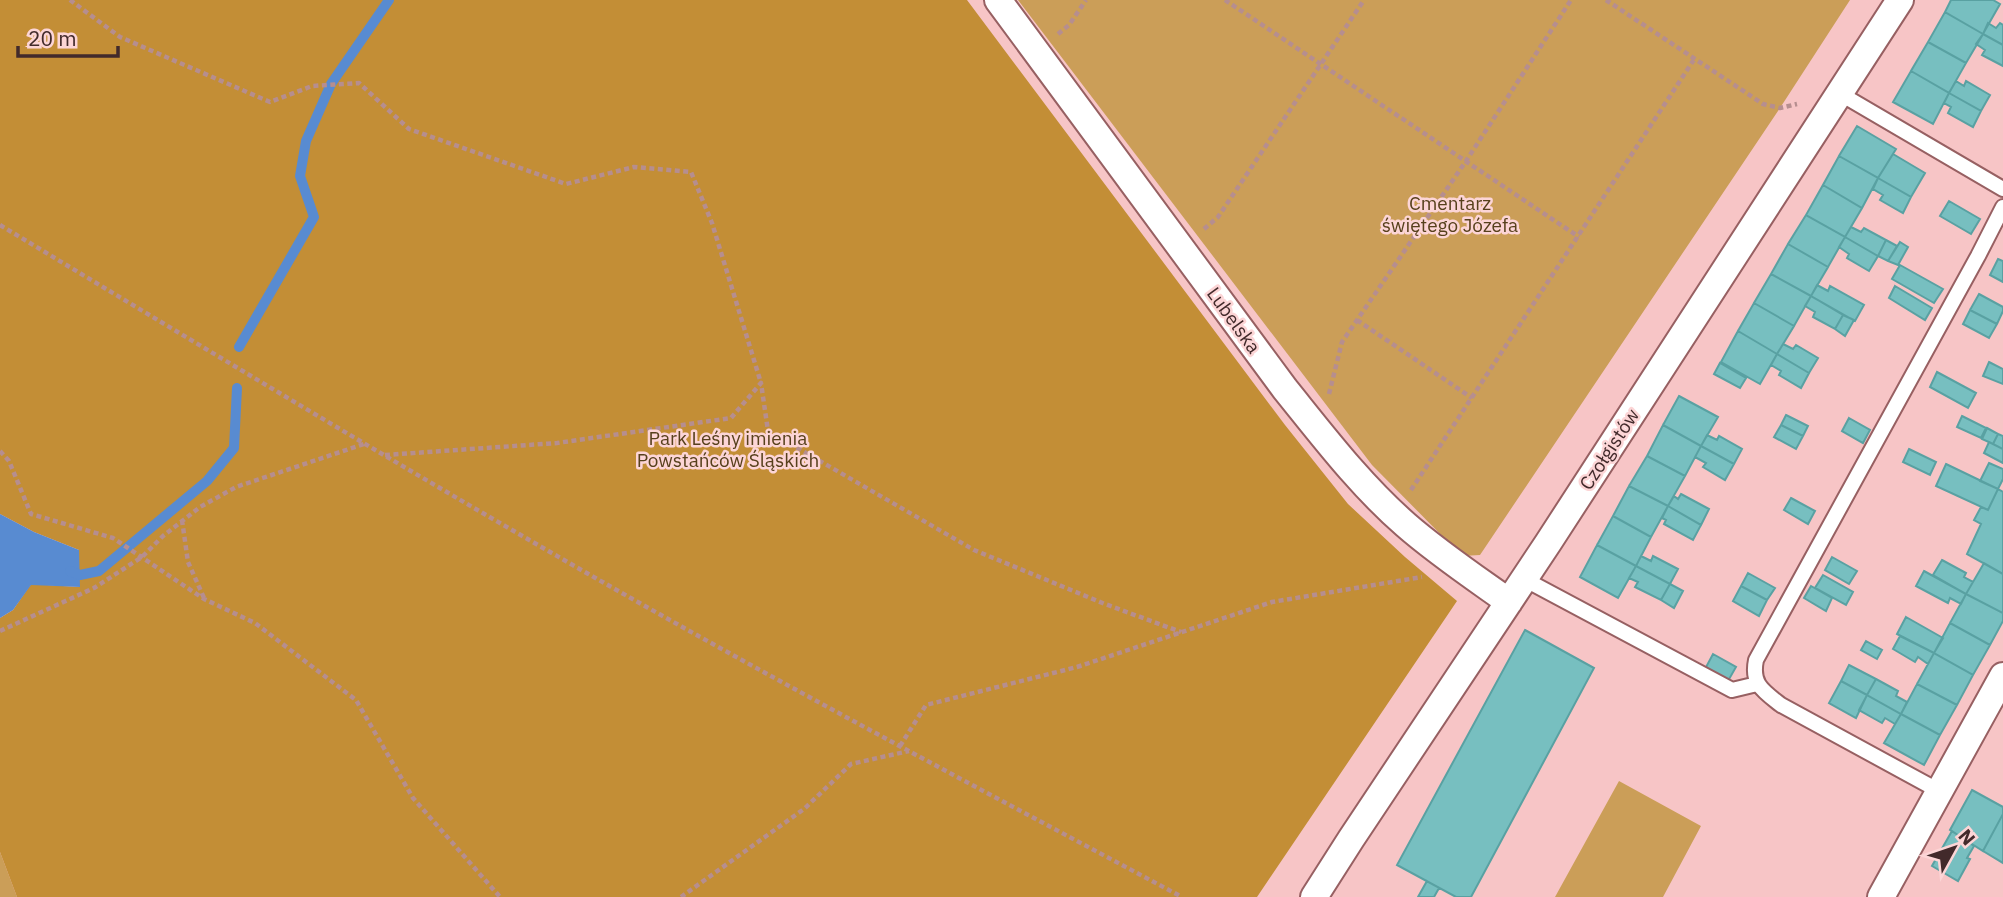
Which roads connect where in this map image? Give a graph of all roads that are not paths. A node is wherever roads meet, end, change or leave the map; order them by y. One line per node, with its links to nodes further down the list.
1 (999, 0): 7 (street, Lubelska)
2 (1900, 0): 3 (street, Czołgistów)
3 (1839, 93): 4 (lane); 6 (street, Czołgistów)
4 (2003, 189)
5 (2003, 207): 9 (lane)
6 (1524, 579): 7 (street, Czołgistów); 9 (lane)
7 (1509, 602): 11 (street, Czołgistów)
8 (2003, 676): 10 (street)
9 (1758, 684): 10 (lane)
10 (1941, 792): 12 (street)
11 (1314, 897)
12 (1881, 897)

